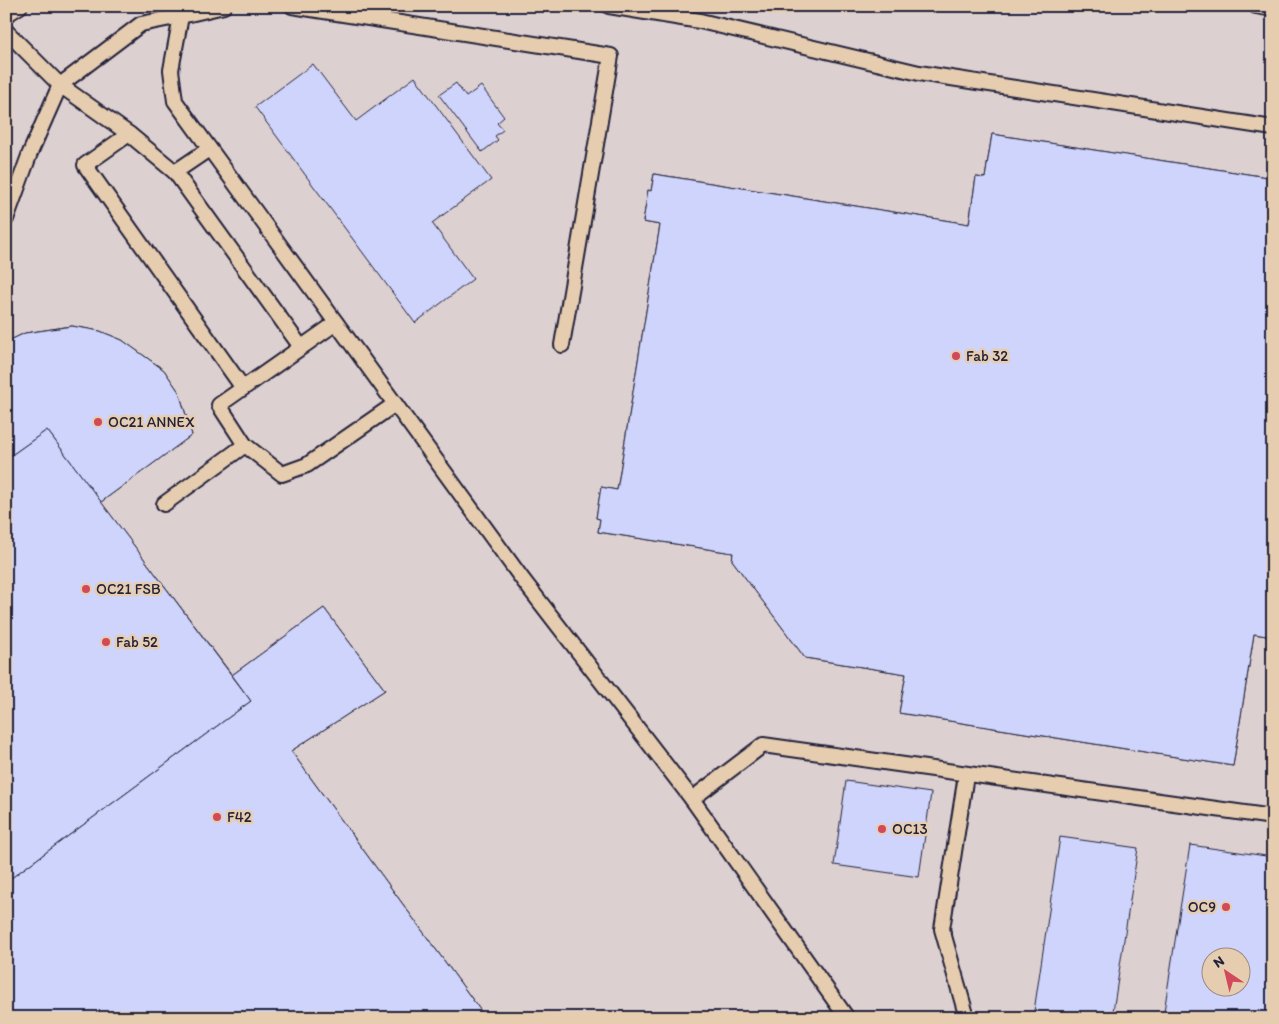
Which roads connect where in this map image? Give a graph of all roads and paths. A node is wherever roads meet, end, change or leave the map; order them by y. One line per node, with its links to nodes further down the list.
1 (20, 6): 8 (lane)
2 (224, 6): 7 (lane)
3 (292, 6): 17 (lane)
4 (609, 6): 11 (lane)
5 (1256, 6): 6 (lane)
6 (1273, 9)
7 (184, 11): 10 (lane); 13 (lane)
8 (6, 15)
9 (6, 32): 10 (lane)
10 (60, 85): 12 (lane); 15 (lane)
11 (1273, 128)
12 (129, 134): 14 (lane); 19 (lane)
13 (209, 149): 14 (lane); 16 (lane)
14 (175, 172): 18 (lane)
15 (6, 219)
16 (336, 323): 18 (lane); 20 (lane)
17 (562, 345)
18 (301, 347): 19 (lane)
19 (243, 388): 21 (lane)
20 (395, 404): 21 (lane); 24 (lane)
21 (244, 446): 22 (lane)
22 (164, 504)
23 (966, 775): 24 (lane); 25 (lane); 27 (lane)
24 (692, 798): 26 (lane)
25 (1273, 817)
26 (847, 1018)
27 (967, 1018)

